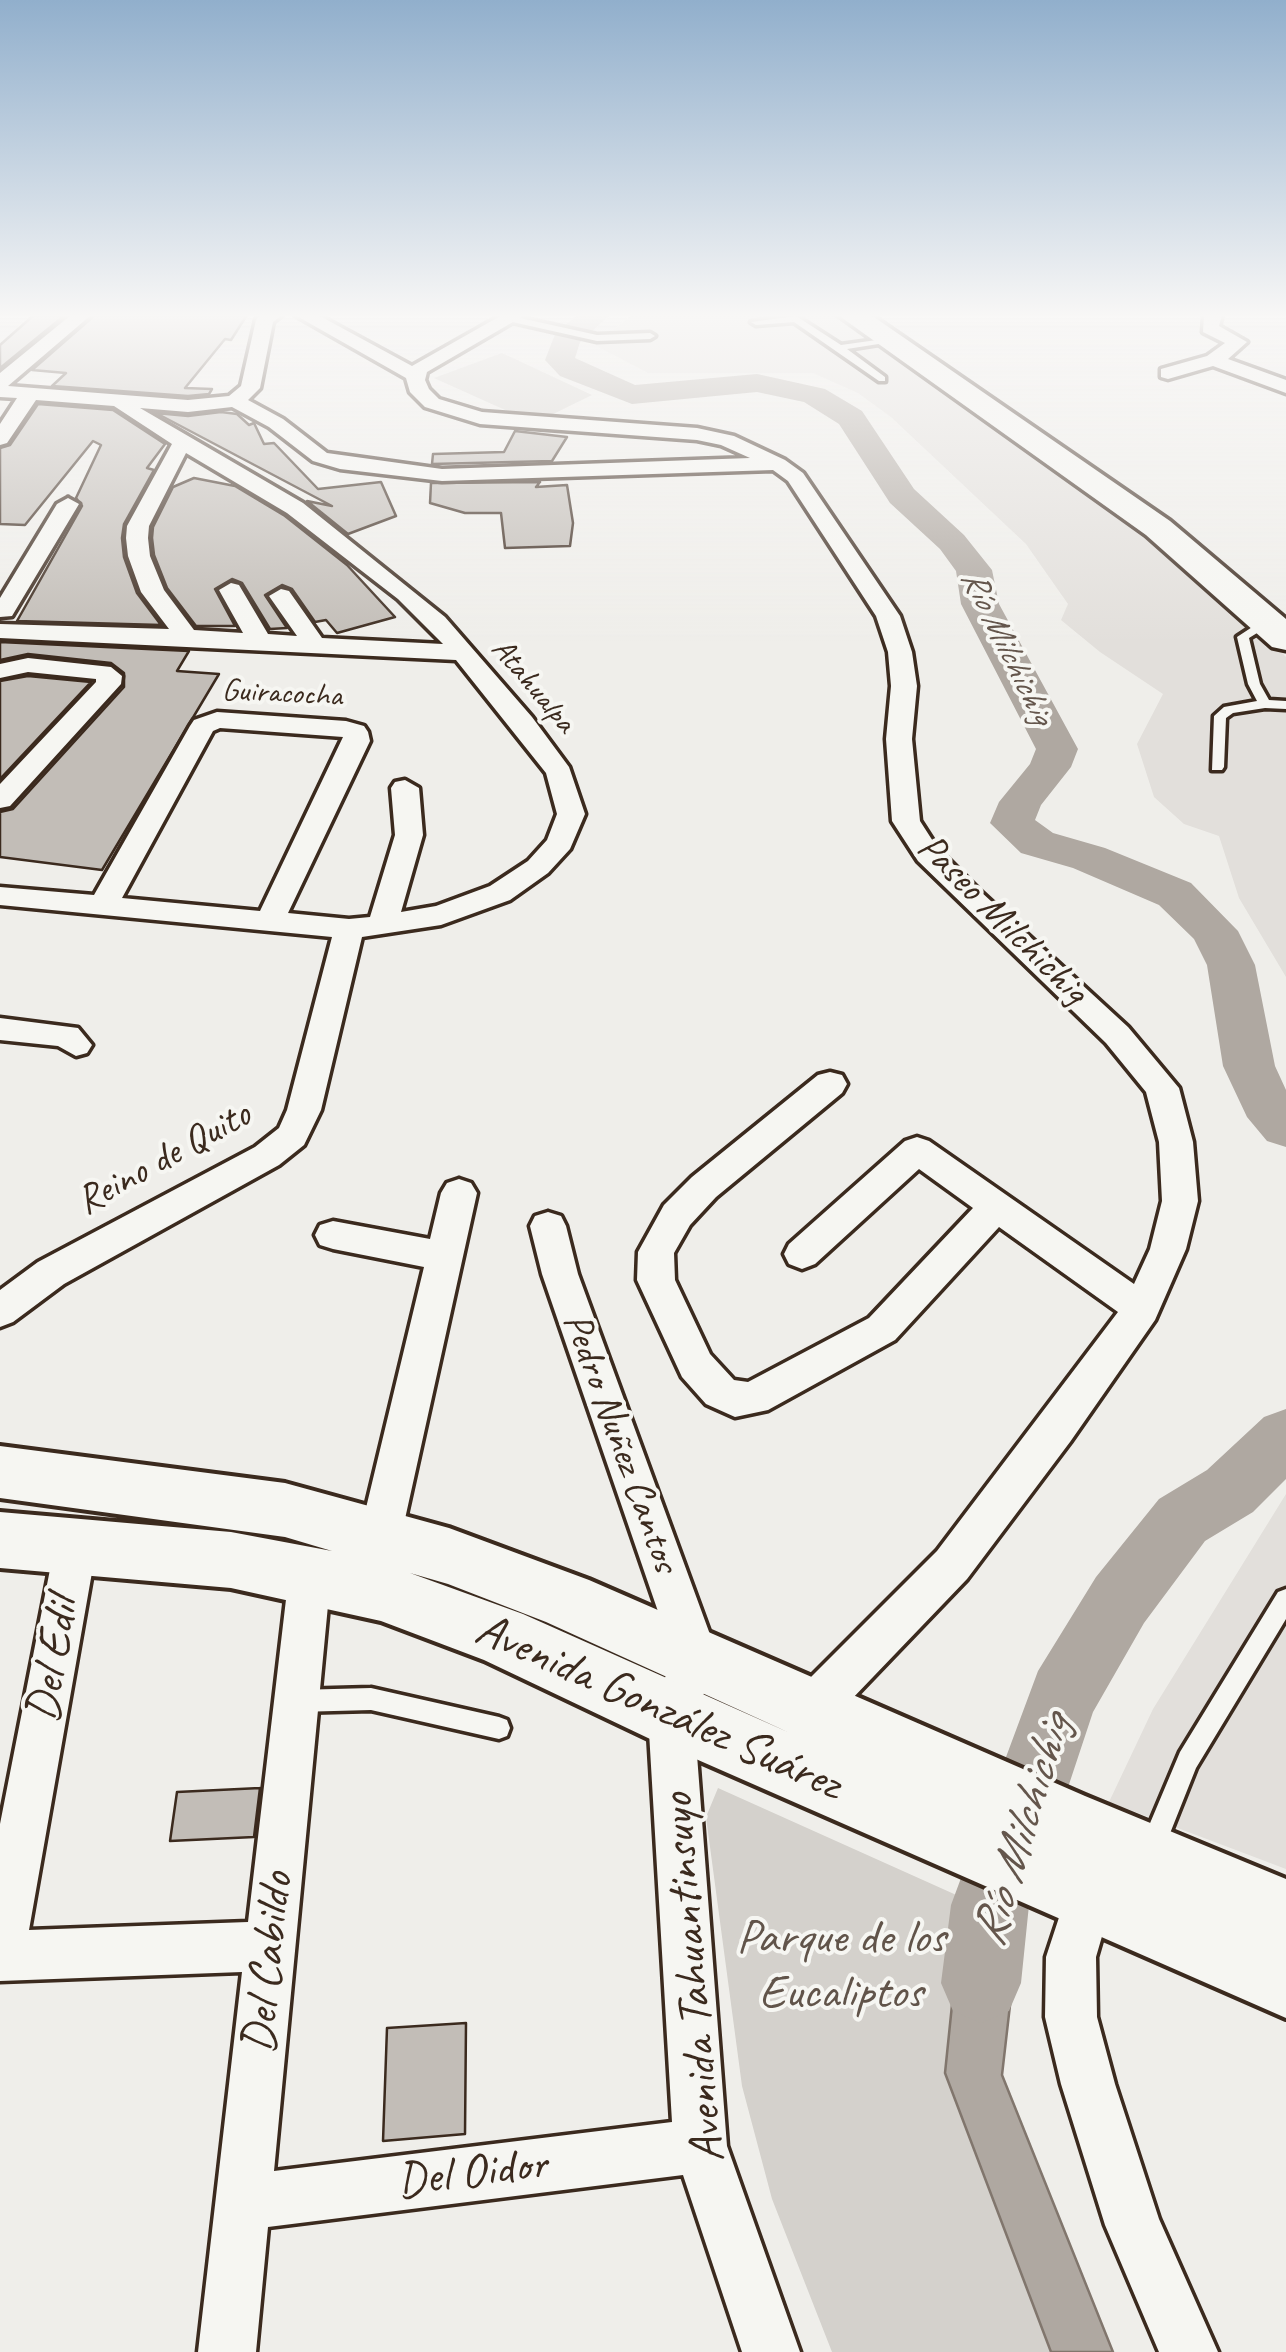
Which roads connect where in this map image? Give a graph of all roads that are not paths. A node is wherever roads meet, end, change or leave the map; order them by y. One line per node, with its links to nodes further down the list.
1 (157, 425): 6 (street)
2 (173, 425): 6 (street)
3 (278, 425): 7 (street)
4 (572, 425): 7 (street, Paseo Milchichig)
5 (1018, 425): 12 (main road)
6 (180, 440): 13 (street); 16 (street)
7 (778, 464): 37 (street, Paseo Milchichig)
8 (68, 504): 11 (street)
9 (231, 590): 14 (street)
10 (281, 596): 15 (street)
11 (1, 617): 13 (street, Atahualpa)
12 (1279, 620): 18 (lane)
13 (184, 636): 14 (street, Atahualpa)
14 (260, 642): 15 (street, Atahualpa)
15 (316, 646): 16 (street, Atahualpa)
16 (463, 653): 26 (street, Atahualpa)
17 (0, 671): 22 (street)
18 (1266, 704): 19 (lane); 20 (lane)
19 (1286, 705)
20 (1217, 768)
21 (406, 788): 26 (street, Reino de Quito)
22 (0, 800)
23 (0, 896): 24 (street, Atahualpa)
24 (103, 906): 25 (street, Atahualpa); 25 (street, Guiracocha)
25 (270, 920): 26 (street, Atahualpa)
26 (365, 927): 36 (street, Reino de Quito)
27 (0, 1029): 28 (street)
28 (76, 1045)
29 (830, 1084): 31 (street)
30 (460, 1193): 35 (street)
31 (997, 1206): 34 (street); 37 (street)
32 (548, 1226): 44 (street, Pedro Nuñez Cantos)
33 (333, 1235): 35 (street)
34 (802, 1254)
35 (443, 1256): 39 (street)
36 (0, 1309)
37 (1142, 1309): 47 (street, Paseo Milchichig)
38 (0, 1472): 39 (main road, Avenida González Suárez)
39 (380, 1537): 44 (main road, Avenida González Suárez)
40 (0, 1540): 41 (main road, Avenida González Suárez)
41 (76, 1544): 42 (main road, Avenida González Suárez); 52 (street, Del Edil)
42 (310, 1574): 44 (main road, Avenida González Suárez); 45 (street, Del Cabildo)
43 (1286, 1599): 48 (lane)
44 (684, 1687): 47 (main road, Avenida González Suárez); 54 (street, Avenida Tahuantinsuyo)
45 (297, 1700): 46 (lane); 51 (street, Del Cabildo)
46 (499, 1728)
47 (796, 1736): 49 (main road, Avenida González Suárez)
48 (1148, 1857): 49 (main road, Avenida González Suárez); 50 (main road, Avenida González Suárez)
49 (1072, 1867): 53 (main road, Avenida González Suárez); 58 (street)
50 (1286, 1914)
51 (271, 1946): 52 (street); 55 (street, Del Cabildo)
52 (0, 1955)
53 (1286, 1982)
54 (700, 2146): 55 (street, Del Oidor); 57 (street, Avenida Tahuantinsuyo)
55 (245, 2202): 56 (street, Del Cabildo)
56 (227, 2352)
57 (771, 2352)
58 (1189, 2352)

